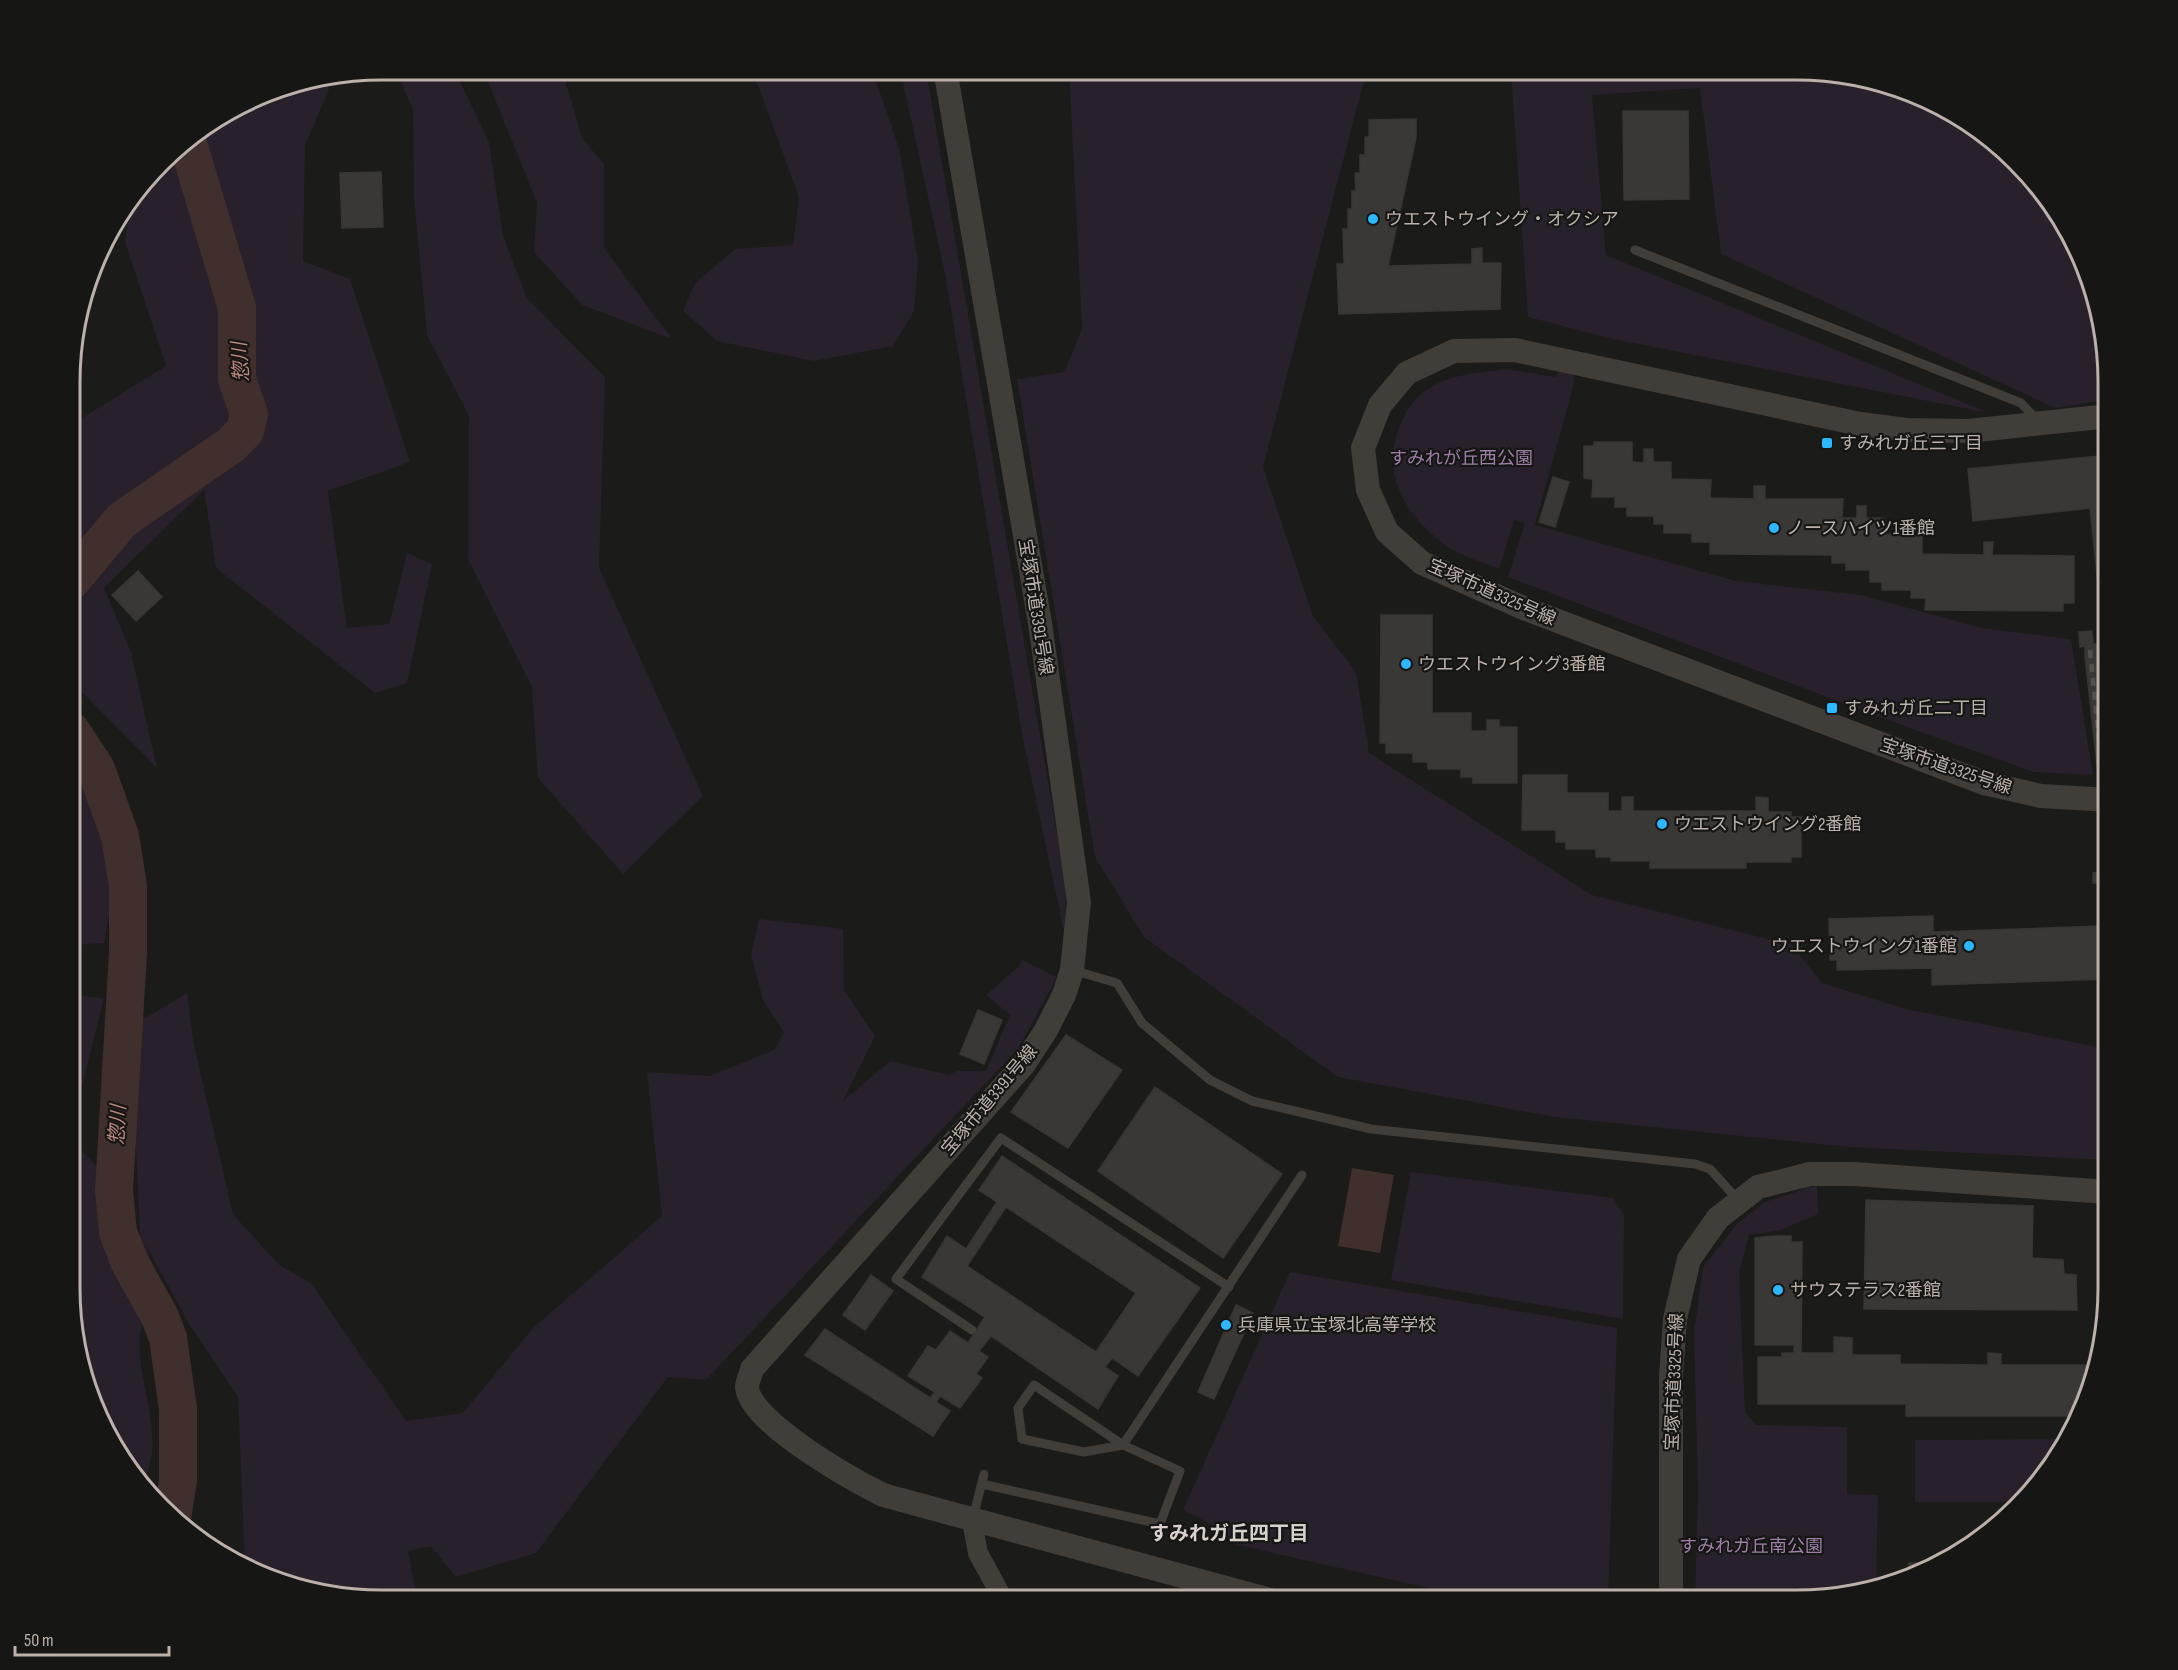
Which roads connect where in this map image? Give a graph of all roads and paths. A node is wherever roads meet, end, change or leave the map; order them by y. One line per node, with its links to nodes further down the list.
1 (947, 80): 6 (street, 宝塚市道3391号線)
2 (1635, 250): 4 (lane)
3 (2098, 417): 4 (street, 宝塚市道3325号線)
4 (2041, 424): 5 (street, 宝塚市道3325号線)
5 (2098, 799)
6 (1072, 970): 9 (lane); 15 (street, 宝塚市道3391号線)
7 (1302, 1175): 10 (lane)
8 (2098, 1191): 9 (street, 宝塚市道3325号線)
9 (1738, 1200): 18 (street, 宝塚市道3325号線)
10 (1229, 1287): 11 (lane); 12 (lane)
11 (972, 1330)
12 (1123, 1445): 12 (lane); 14 (lane)
13 (984, 1473): 14 (lane)
14 (982, 1484): 15 (lane)
15 (972, 1521): 16 (street); 17 (street, 宝塚市道3391号線)
16 (998, 1590)
17 (1232, 1590)
18 (1671, 1590)

